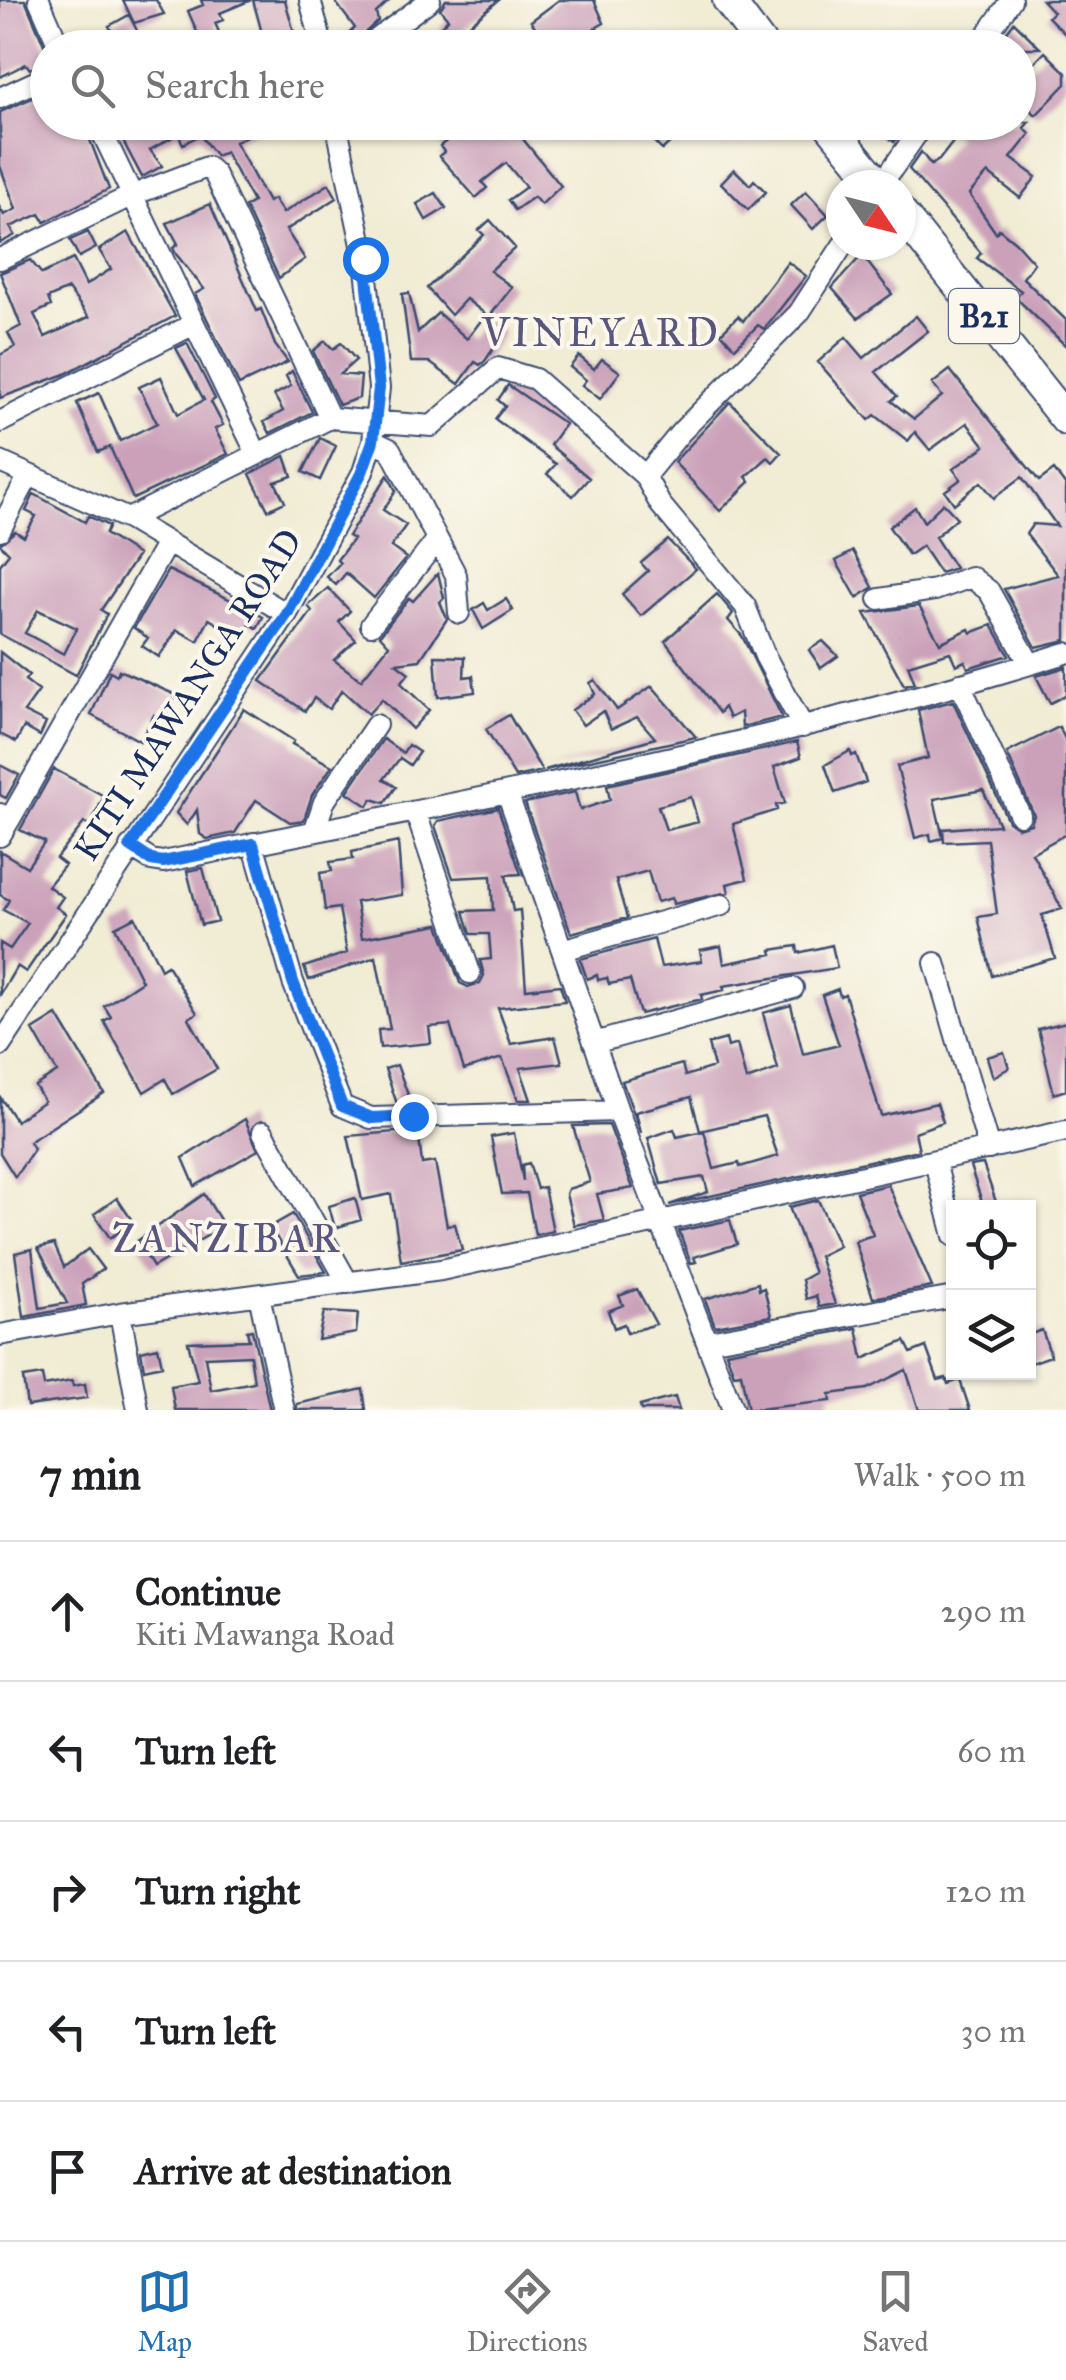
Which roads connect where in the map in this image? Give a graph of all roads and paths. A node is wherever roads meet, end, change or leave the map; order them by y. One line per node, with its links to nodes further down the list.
1 (39, 0): 6 (street)
2 (310, 0): 7 (street)
3 (430, 0): 8 (street)
4 (728, 0): 9 (highway)
5 (1012, 0): 10 (street)
6 (52, 30)
7 (318, 30)
8 (389, 30)
9 (750, 30)
10 (991, 30)
11 (30, 84): 12 (street)
12 (0, 98)
13 (105, 140): 19 (street)
14 (340, 140): 27 (street, KITI MAWANGA ROAD)
15 (842, 140): 17 (highway)
16 (912, 140): 18 (street)
17 (867, 170)
18 (891, 170)
19 (133, 195): 21 (street); 23 (street); 24 (street)
20 (916, 231): 25 (highway, B21)
21 (0, 259)
22 (833, 260): 30 (street)
23 (192, 326): 26 (street); 28 (street)
24 (330, 418): 27 (street); 28 (street)
25 (1066, 420)
26 (0, 422)
27 (375, 433): 30 (street); 34 (street); 38 (street, KITI MAWANGA ROAD)
28 (256, 452): 32 (street)
29 (0, 462): 31 (street)
30 (645, 476): 44 (street)
31 (28, 477): 32 (street); 33 (street)
32 (128, 520): 35 (street)
33 (0, 530)
34 (436, 540): 37 (street); 39 (street)
35 (167, 543): 38 (street); 48 (street)
36 (879, 599): 41 (street)
37 (459, 613)
38 (287, 614): 51 (street, KITI MAWANGA ROAD)
39 (371, 625)
40 (1066, 652): 41 (street)
41 (1030, 664): 42 (street)
42 (960, 684): 44 (street); 47 (street)
43 (376, 725): 49 (street)
44 (803, 727): 45 (street)
45 (508, 796): 46 (street); 53 (street)
46 (416, 813): 49 (street); 55 (street)
47 (1020, 815)
48 (3, 823)
49 (315, 829): 50 (street)
50 (253, 844): 51 (street); 59 (street)
51 (130, 846): 57 (street, KITI MAWANGA ROAD)
52 (722, 905): 53 (street)
53 (562, 950): 58 (street)
54 (935, 963): 62 (street)
55 (470, 973)
56 (793, 988): 58 (street)
57 (2, 1039)
58 (594, 1043): 59 (street)
59 (618, 1110): 65 (street)
60 (1066, 1131): 62 (street)
61 (263, 1132): 66 (street)
62 (989, 1149): 63 (street)
63 (935, 1162): 64 (street); 65 (street)
64 (946, 1205)
65 (664, 1224): 66 (street); 71 (street)
66 (348, 1283): 67 (street)
67 (258, 1295): 69 (street); 73 (street)
68 (946, 1298): 71 (street)
69 (120, 1313): 70 (street); 72 (street)
70 (0, 1335)
71 (708, 1341): 74 (street)
72 (138, 1410)
73 (284, 1410)
74 (733, 1410)

